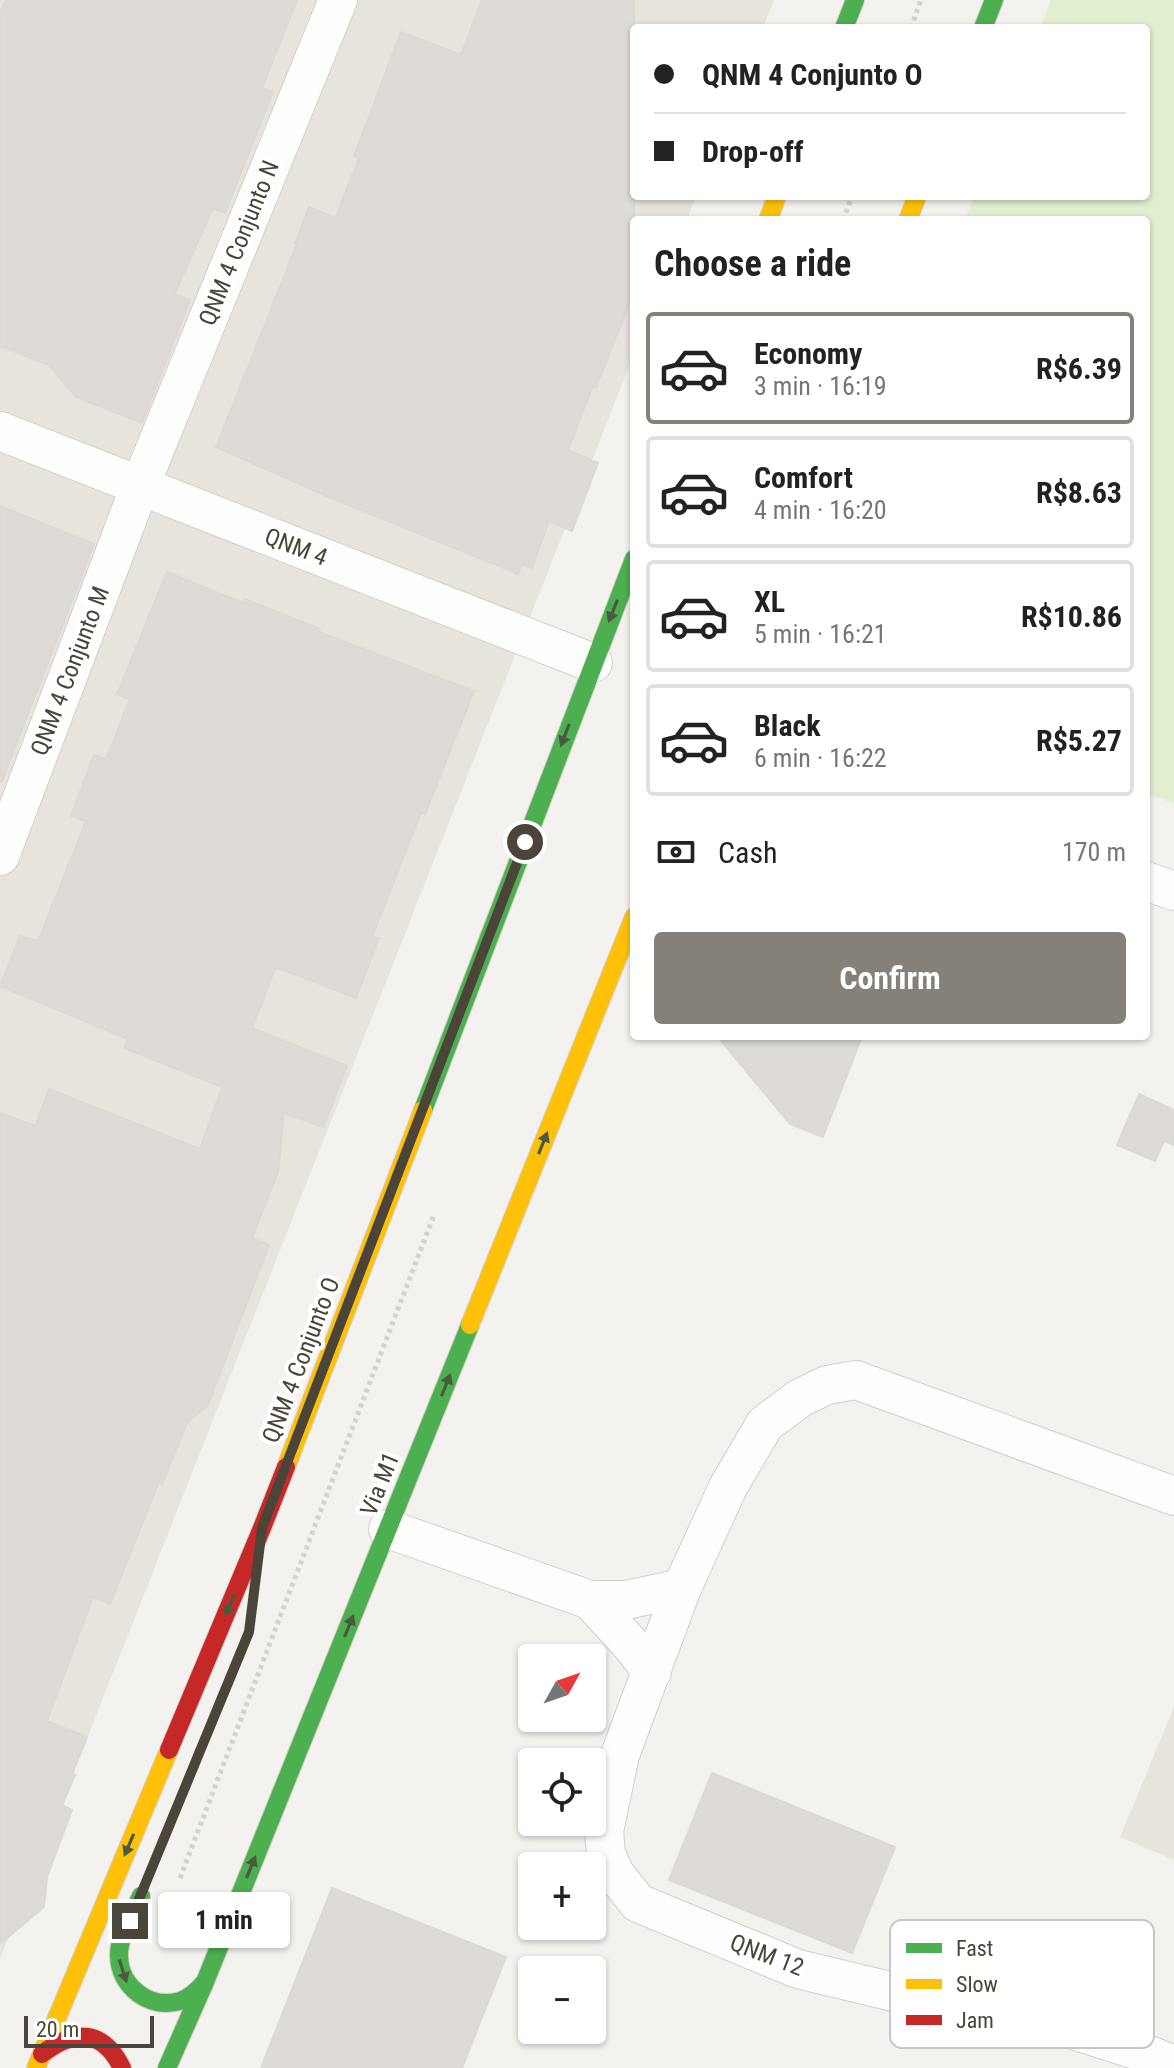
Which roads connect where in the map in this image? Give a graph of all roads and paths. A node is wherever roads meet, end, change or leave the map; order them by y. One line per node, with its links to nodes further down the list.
1 (338, 0): 9 (street, QNM 4 Conjunto N)
2 (855, 0): 5 (main road)
3 (921, 0): 6 (path)
4 (992, 0): 7 (main road)
5 (846, 24)
6 (912, 24)
7 (985, 24)
8 (0, 431): 9 (street, QNM 4)
9 (140, 486): 11 (street, QNM 4); 12 (street, QNM 4 Conjunto M)
10 (630, 569): 11 (main road, QNM 4 Conjunto O, one-way to 11)
11 (593, 663): 17 (main road, QNM 4 Conjunto O, one-way to 17)
12 (0, 856)
13 (1150, 882): 14 (street)
14 (1174, 891)
15 (630, 927): 18 (main road, Via M1, one-way to 15)
16 (1174, 1496): 20 (street, QNM 12)
17 (262, 1528): 19 (main road); 27 (main road, QNM 4 Conjunto O, one-way to 27)
18 (388, 1529): 21 (street); 24 (main road, Via M1, one-way to 18)
19 (255, 1588)
20 (682, 1588): 21 (street); 22 (street, QNM 12)
21 (590, 1600): 22 (street)
22 (652, 1672): 25 (street, QNM 12)
23 (148, 1878): 24 (main road, one-way to 24)
24 (205, 1982): 30 (main road, Via M1)
25 (890, 1991)
26 (1115, 2048): 28 (street, QNM 12)
27 (39, 2061): 29 (main road)
28 (1151, 2062)
29 (122, 2068)
30 (167, 2068)

